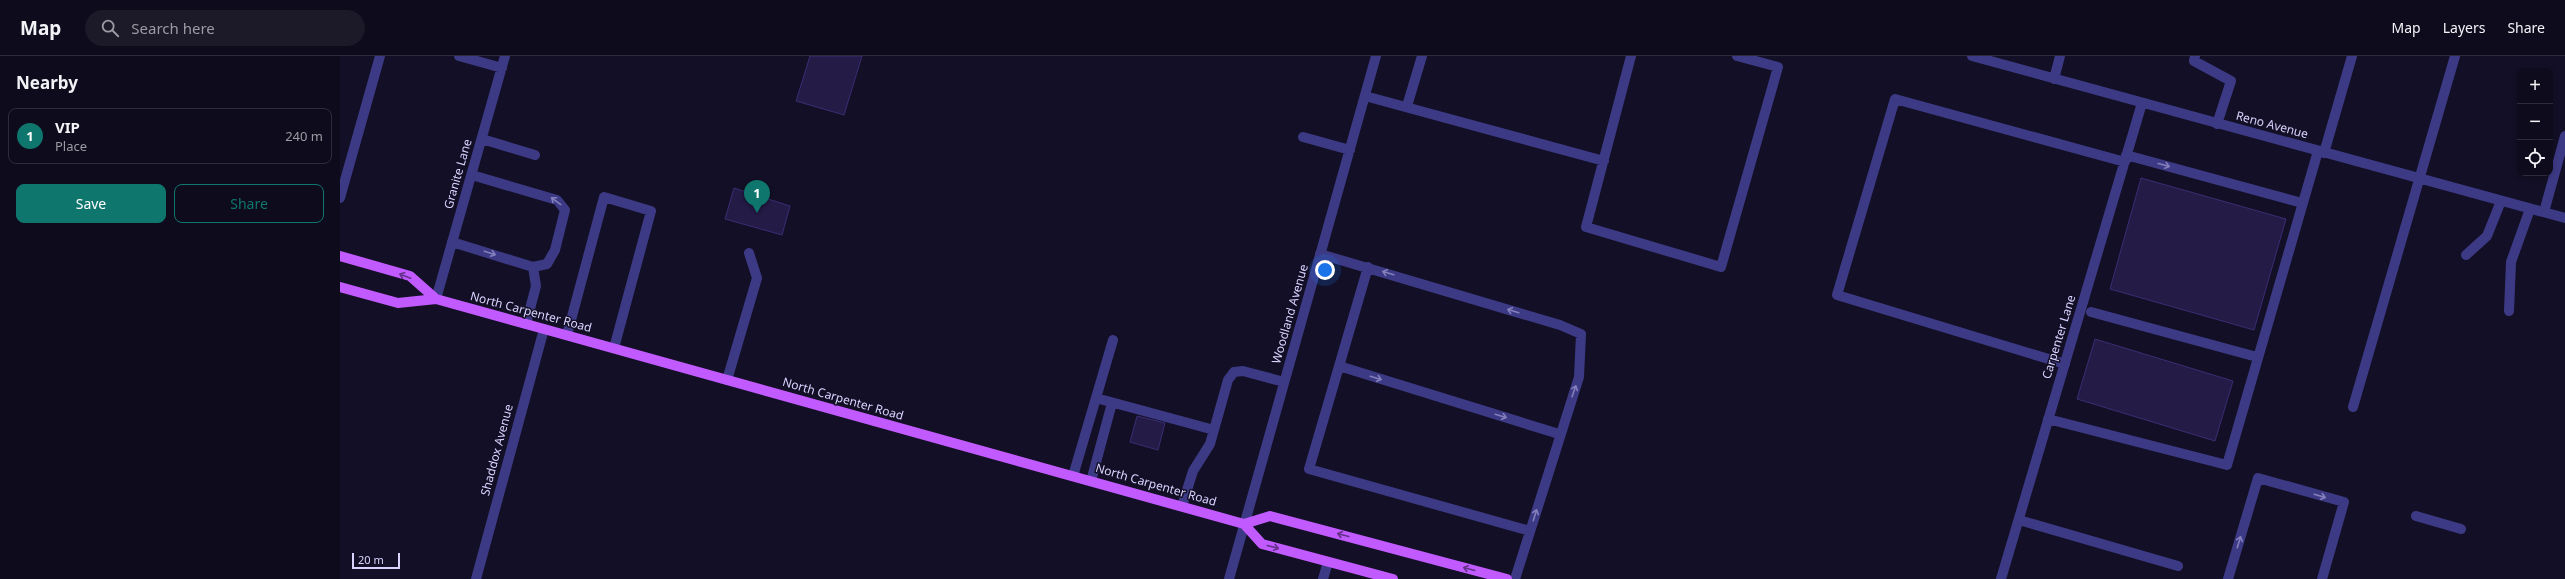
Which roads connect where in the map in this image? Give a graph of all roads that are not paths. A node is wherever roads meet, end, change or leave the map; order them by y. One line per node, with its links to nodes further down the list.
1 (380, 56): 29 (street)
2 (459, 56): 13 (street)
3 (505, 56): 13 (street, Granite Lane)
4 (1376, 56): 15 (street, Woodland Avenue)
5 (1422, 56): 17 (street)
6 (1631, 56): 26 (street)
7 (1737, 56): 26 (street)
8 (1972, 56): 14 (street, Reno Avenue)
9 (2060, 56): 14 (street)
10 (2195, 56): 18 (street)
11 (2352, 56): 23 (street)
12 (2455, 56): 28 (street)
13 (502, 68): 21 (street, Granite Lane)
14 (2054, 79): 16 (street, Reno Avenue)
15 (1365, 96): 17 (street); 22 (street, Woodland Avenue)
16 (2142, 103): 18 (street, Reno Avenue); 25 (street, Carpenter Lane)
17 (1407, 106): 26 (street)
18 (2217, 124): 23 (street, Reno Avenue)
19 (2565, 136): 33 (street)
20 (1303, 137): 22 (street)
21 (482, 139): 24 (street); 27 (street, Granite Lane)
22 (1350, 150): 37 (street, Woodland Avenue)
23 (2321, 152): 28 (street, Reno Avenue); 31 (street)
24 (535, 155)
25 (2126, 158): 31 (street, one-way to 31); 52 (street, Carpenter Lane); 52 (street)
26 (1604, 161)
27 (472, 175): 35 (street, Granite Lane); 40 (street, one-way to 27)
28 (2418, 179): 30 (street, Reno Avenue); 58 (street)
29 (340, 198)
30 (2501, 201): 32 (street, Reno Avenue); 38 (street)
31 (2302, 203): 51 (street)
32 (2530, 209): 33 (street, Reno Avenue); 44 (street)
33 (2544, 212): 34 (street, Reno Avenue)
34 (2565, 218)
35 (452, 242): 40 (street, one-way to 40); 43 (street, Granite Lane)
36 (749, 253): 54 (street)
37 (1320, 254): 41 (street); 55 (street, Woodland Avenue)
38 (2466, 255)
39 (340, 256): 43 (main road, North Carpenter Road, one-way to 39)
40 (533, 267): 46 (street)
41 (1368, 267): 53 (street); 61 (street, one-way to 41)
42 (340, 287): 43 (main road, North Carpenter Road)
43 (436, 299): 46 (main road, North Carpenter Road)
44 (2509, 311)
45 (2091, 312): 51 (street)
46 (526, 324): 47 (main road, North Carpenter Road)
47 (544, 329): 48 (main road, North Carpenter Road); 72 (street, Shaddox Avenue)
48 (567, 335): 50 (main road, North Carpenter Road); 50 (street)
49 (1113, 340): 56 (street)
50 (614, 348): 54 (main road, North Carpenter Road)
51 (2257, 357): 59 (street)
52 (2065, 364): 59 (street, Carpenter Lane)
53 (1339, 366): 61 (street, one-way to 61); 69 (street)
54 (727, 380): 62 (main road, North Carpenter Road)
55 (1284, 382): 60 (street); 67 (street, Woodland Avenue)
56 (1096, 398): 57 (street); 62 (street)
57 (1112, 403): 60 (street); 63 (street)
58 (2353, 407)
59 (2048, 419): 66 (street, Carpenter Lane)
60 (1214, 430): 64 (street)
61 (1559, 434): 69 (street, one-way to 61)
62 (1073, 476): 63 (main road, North Carpenter Road)
63 (1090, 481): 64 (main road, North Carpenter Road)
64 (1182, 506): 67 (main road, North Carpenter Road)
65 (2416, 516): 68 (street)
66 (2018, 520): 71 (street); 78 (street, Carpenter Lane)
67 (1244, 524): 70 (main road, one-way to 70); 73 (street, Woodland Avenue); 76 (main road, one-way to 67)
68 (2461, 529)
69 (1530, 531): 77 (street)
70 (1328, 562): 74 (street); 75 (main road)
71 (2178, 566)
72 (476, 579)
73 (1228, 579)
74 (1323, 579)
75 (1393, 579)
76 (1507, 579)
77 (1515, 579)
78 (2001, 579)
79 (2228, 579): 80 (street, one-way to 80)
80 (2322, 579)

